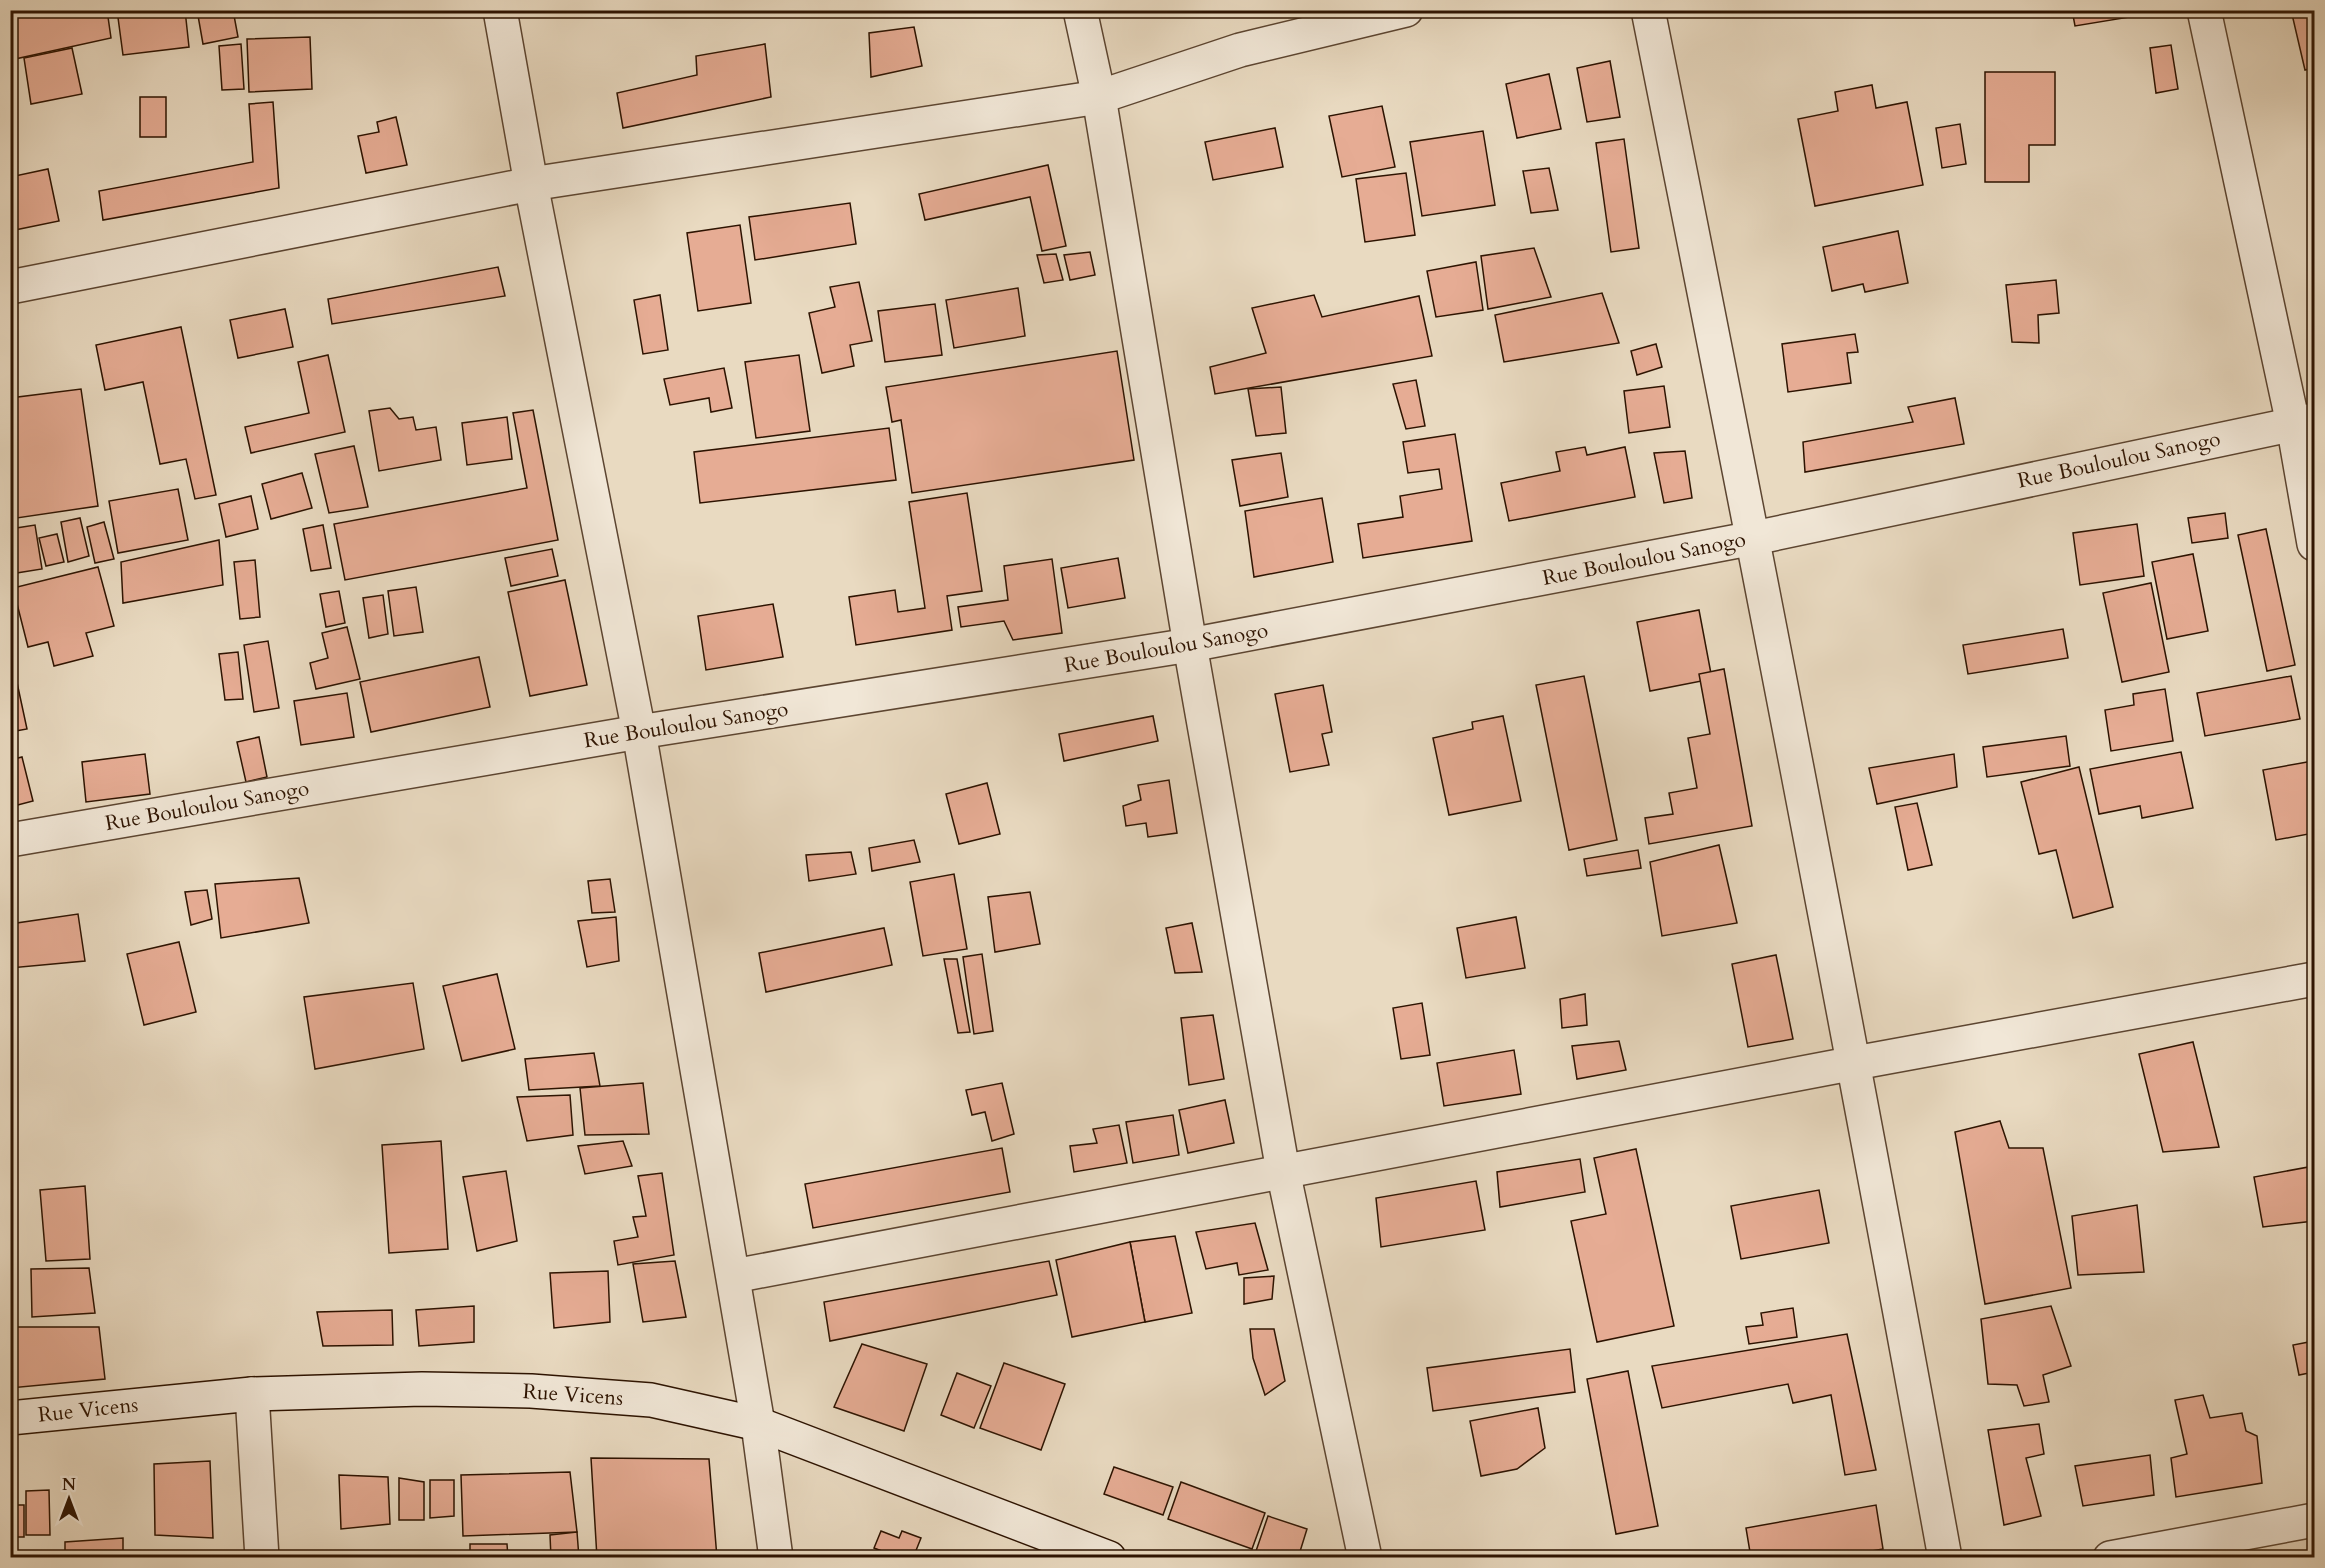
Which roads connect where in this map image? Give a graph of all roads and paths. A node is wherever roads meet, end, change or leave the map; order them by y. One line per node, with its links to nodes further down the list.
1 (500, 10): 7 (street)
2 (1080, 10): 6 (street)
3 (1406, 10): 6 (street)
4 (1648, 10): 10 (street)
5 (2204, 10): 9 (street)
6 (1099, 97): 7 (street); 12 (street)
7 (531, 184): 8 (street); 13 (street)
8 (10, 287)
9 (2304, 422): 10 (street, Rue Bouloulou Sanogo); 11 (street)
10 (1754, 538): 12 (street, Rue Bouloulou Sanogo); 16 (street)
11 (2314, 544)
12 (1190, 645): 13 (street, Rue Bouloulou Sanogo); 17 (street)
13 (639, 732): 14 (street, Rue Bouloulou Sanogo); 18 (street)
14 (10, 840)
15 (2314, 979): 16 (street)
16 (1855, 1063): 17 (street); 27 (street)
17 (1283, 1171): 18 (street); 26 (street)
18 (734, 1276): 21 (street)
19 (252, 1394): 20 (street, Rue Vicens); 21 (street, Rue Vicens); 23 (street)
20 (10, 1418)
21 (758, 1424): 24 (street); 25 (street, Rue Vicens)
22 (2314, 1520): 28 (street)
23 (262, 1557)
24 (776, 1557)
25 (1109, 1557)
26 (1365, 1557)
27 (1945, 1557)
28 (2109, 1557)

